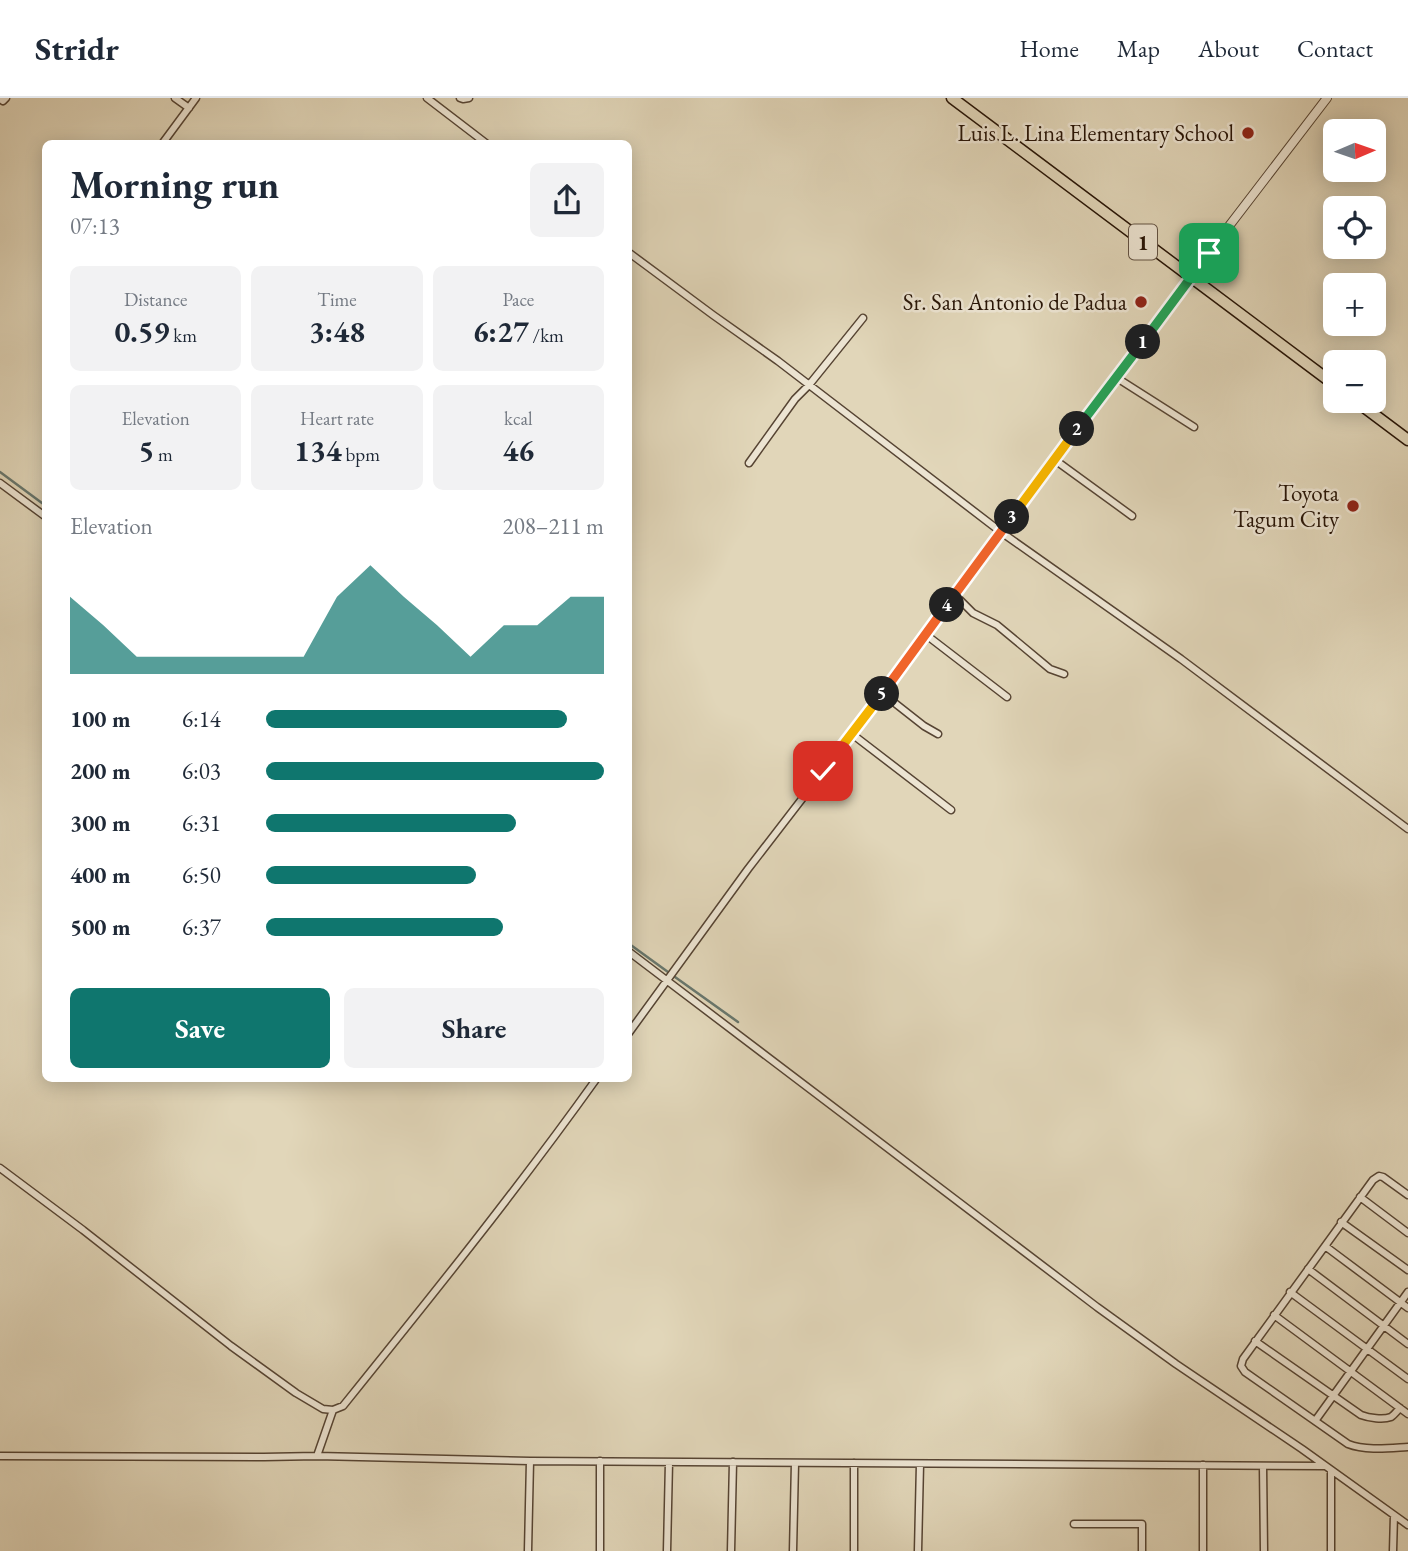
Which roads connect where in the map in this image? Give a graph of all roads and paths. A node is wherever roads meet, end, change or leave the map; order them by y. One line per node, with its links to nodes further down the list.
1 (6, 98): 9 (street)
2 (175, 98): 10 (street)
3 (196, 98): 10 (street)
4 (428, 98): 12 (street)
5 (460, 98): 6 (street)
6 (469, 98)
7 (952, 98): 14 (highway, 1)
8 (1327, 98): 14 (street)
9 (0, 99)
10 (189, 108): 11 (street)
11 (165, 140)
12 (483, 140)
13 (632, 255): 18 (street)
14 (1191, 277): 16 (highway, 1); 17 (street)
15 (863, 318): 18 (street)
16 (1323, 376)
17 (1117, 378): 20 (street); 22 (street)
18 (809, 385): 23 (street); 27 (street)
19 (1372, 413): 21 (highway)
20 (1194, 427)
21 (1408, 440)
22 (1055, 460): 26 (street); 27 (street)
23 (749, 463)
24 (0, 483): 25 (street)
25 (42, 514)
26 (1132, 516)
27 (1001, 531): 28 (street); 36 (street)
28 (955, 595): 29 (street); 30 (street)
29 (925, 634): 31 (street); 32 (street)
30 (1064, 674)
31 (882, 693): 33 (street); 34 (street)
32 (1007, 696)
33 (852, 734): 35 (street); 38 (street)
34 (937, 734)
35 (951, 810)
36 (1408, 829)
37 (632, 954): 38 (street)
38 (667, 980): 39 (street); 77 (street)
39 (632, 1028)
40 (594, 1082): 62 (street)
41 (0, 1168): 62 (street)
42 (1408, 1195): 43 (street)
43 (1360, 1198): 44 (street); 45 (street)
44 (1341, 1222): 46 (street); 48 (street)
45 (1408, 1233)
46 (1325, 1246): 47 (street); 51 (street)
47 (1308, 1269): 49 (street); 54 (street)
48 (1408, 1270)
49 (1290, 1292): 53 (street); 57 (street)
50 (1408, 1292): 51 (street)
51 (1400, 1303): 52 (street); 54 (street)
52 (1408, 1308)
53 (1274, 1314): 55 (street); 58 (street)
54 (1384, 1327): 56 (street); 57 (street)
55 (1255, 1341): 60 (street); 64 (street)
56 (1408, 1344)
57 (1367, 1350): 58 (street); 59 (street)
58 (1350, 1372): 60 (street); 61 (street)
59 (1408, 1379)
60 (1333, 1396): 61 (street); 64 (street)
61 (1400, 1408): 63 (street)
62 (333, 1410): 67 (street)
63 (1408, 1414)
64 (1315, 1421): 65 (street)
65 (1408, 1447)
66 (0, 1456): 67 (street)
67 (317, 1456): 68 (street)
68 (530, 1461): 69 (street); 82 (street)
69 (600, 1461): 70 (street); 83 (street)
70 (668, 1462): 71 (street); 84 (street)
71 (733, 1462): 72 (street); 85 (street)
72 (795, 1463): 73 (street); 86 (street)
73 (854, 1464): 74 (street); 87 (street)
74 (920, 1464): 75 (street); 88 (street)
75 (1203, 1465): 76 (street); 90 (street)
76 (1263, 1465): 77 (street); 91 (street)
77 (1325, 1466): 78 (street)
78 (1331, 1471): 79 (street); 92 (street)
79 (1394, 1515): 81 (street); 93 (street)
80 (1074, 1524): 89 (street)
81 (1408, 1525)
82 (528, 1551)
83 (600, 1551)
84 (667, 1551)
85 (731, 1551)
86 (793, 1551)
87 (854, 1551)
88 (918, 1551)
89 (1142, 1551)
90 (1203, 1551)
91 (1264, 1551)
92 (1331, 1551)
93 (1392, 1551)

